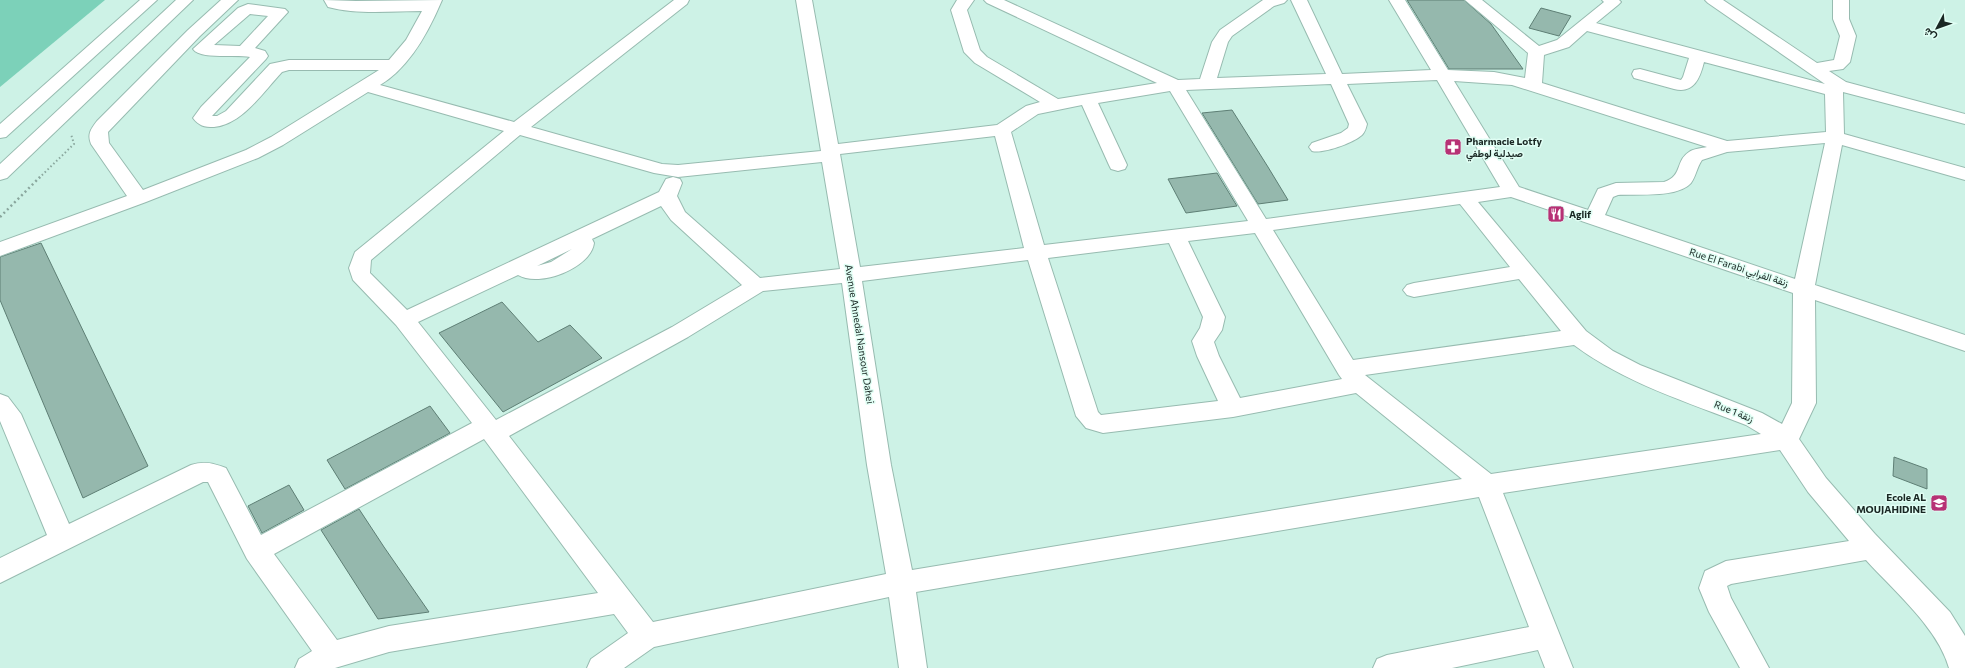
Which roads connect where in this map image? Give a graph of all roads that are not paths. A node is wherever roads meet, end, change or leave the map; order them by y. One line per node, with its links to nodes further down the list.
1 (149, 0): 39 (main road)
2 (185, 0): 46 (main road)
3 (230, 0): 18 (main road)
4 (332, 0): 16 (main road)
5 (682, 0): 37 (main road)
6 (804, 0): 43 (main road, Avenue Ahnedal Nansour Dahei)
7 (966, 0): 35 (main road)
8 (992, 0): 30 (main road)
9 (1299, 0): 28 (main road)
10 (1396, 0): 27 (main road)
11 (1472, 0): 22 (main road)
12 (1713, 0): 25 (main road)
13 (1841, 0): 25 (main road)
14 (1270, 1): 29 (main road)
15 (1617, 1): 17 (main road)
16 (433, 3): 24 (main road)
17 (1584, 25): 22 (main road); 23 (main road)
18 (194, 33): 19 (main road); 50 (main road)
19 (219, 33): 20 (main road); 20 (main road); 21 (main road)
20 (260, 34): 21 (main road)
21 (244, 50): 24 (main road)
22 (1536, 52): 32 (main road)
23 (1698, 56): 26 (main road); 33 (main road)
24 (394, 65): 31 (main road)
25 (1815, 68): 33 (main road)
26 (1640, 74)
27 (1441, 75): 28 (main road); 32 (main road); 48 (main road)
28 (1335, 78): 29 (main road); 41 (main road)
29 (1207, 83): 30 (main road)
30 (1175, 85): 34 (main road); 53 (main road)
31 (365, 86): 37 (main road); 50 (main road)
32 (1534, 86): 42 (main road)
33 (1836, 88): 36 (main road); 40 (main road)
34 (1088, 100): 35 (main road); 44 (main road)
35 (1055, 104): 38 (main road)
36 (1965, 119)
37 (517, 129): 45 (main road); 62 (main road)
38 (1002, 130): 43 (main road); 56 (main road)
39 (0, 134)
40 (1835, 137): 42 (main road); 47 (main road); 60 (main road)
41 (1318, 147)
42 (1726, 147): 52 (main road)
43 (830, 153): 45 (main road); 58 (main road, Avenue Ahnedal Nansour Dahei)
44 (1118, 164)
45 (678, 171): 49 (main road)
46 (0, 174)
47 (1965, 174)
48 (1512, 191): 51 (main road); 52 (main road, Rue El Farabi زنقة الفرابي)
49 (667, 196): 59 (main road); 62 (main road)
50 (139, 198): 55 (main road)
51 (1466, 199): 53 (main road); 57 (main road, Rue 1 زنقة)
52 (1593, 219): 60 (main road, Rue El Farabi زنقة الفرابي)
53 (1260, 226): 54 (main road); 65 (main road)
54 (1176, 236): 56 (main road); 67 (main road)
55 (0, 249)
56 (1036, 253): 58 (main road); 67 (main road)
57 (1524, 271): 61 (main road); 63 (main road, Rue 1 زنقة)
58 (851, 275): 59 (main road); 75 (main road, Avenue Ahnedal Nansour Dahei)
59 (756, 286): 68 (main road)
60 (1804, 288): 64 (main road, Rue El Farabi زنقة الفرابي); 69 (main road)
61 (1414, 290)
62 (404, 320): 68 (main road)
63 (1578, 337): 65 (main road); 69 (main road, Rue 1 زنقة)
64 (1965, 343)
65 (1354, 377): 67 (main road); 70 (main road)
66 (0, 403): 71 (main road)
67 (1233, 408)
68 (490, 430): 73 (main road); 76 (main road)
69 (1786, 440): 70 (main road); 72 (main road, Rue 1 زنقة)
70 (1487, 485): 75 (main road); 78 (main road)
71 (61, 540): 73 (main road); 74 (main road)
72 (1871, 548): 84 (main road); 85 (main road, Rue 1 زنقة)
73 (256, 551): 79 (main road)
74 (0, 571)
75 (900, 583): 77 (main road); 81 (main road, Avenue Ahnedal Nansour Dahei)
76 (622, 601): 77 (main road); 79 (main road)
77 (647, 636): 80 (main road)
78 (1546, 636): 82 (main road); 83 (main road)
79 (320, 661)
80 (601, 668)
81 (913, 668)
82 (1386, 668)
83 (1558, 668)
84 (1755, 668)
85 (1963, 668)

